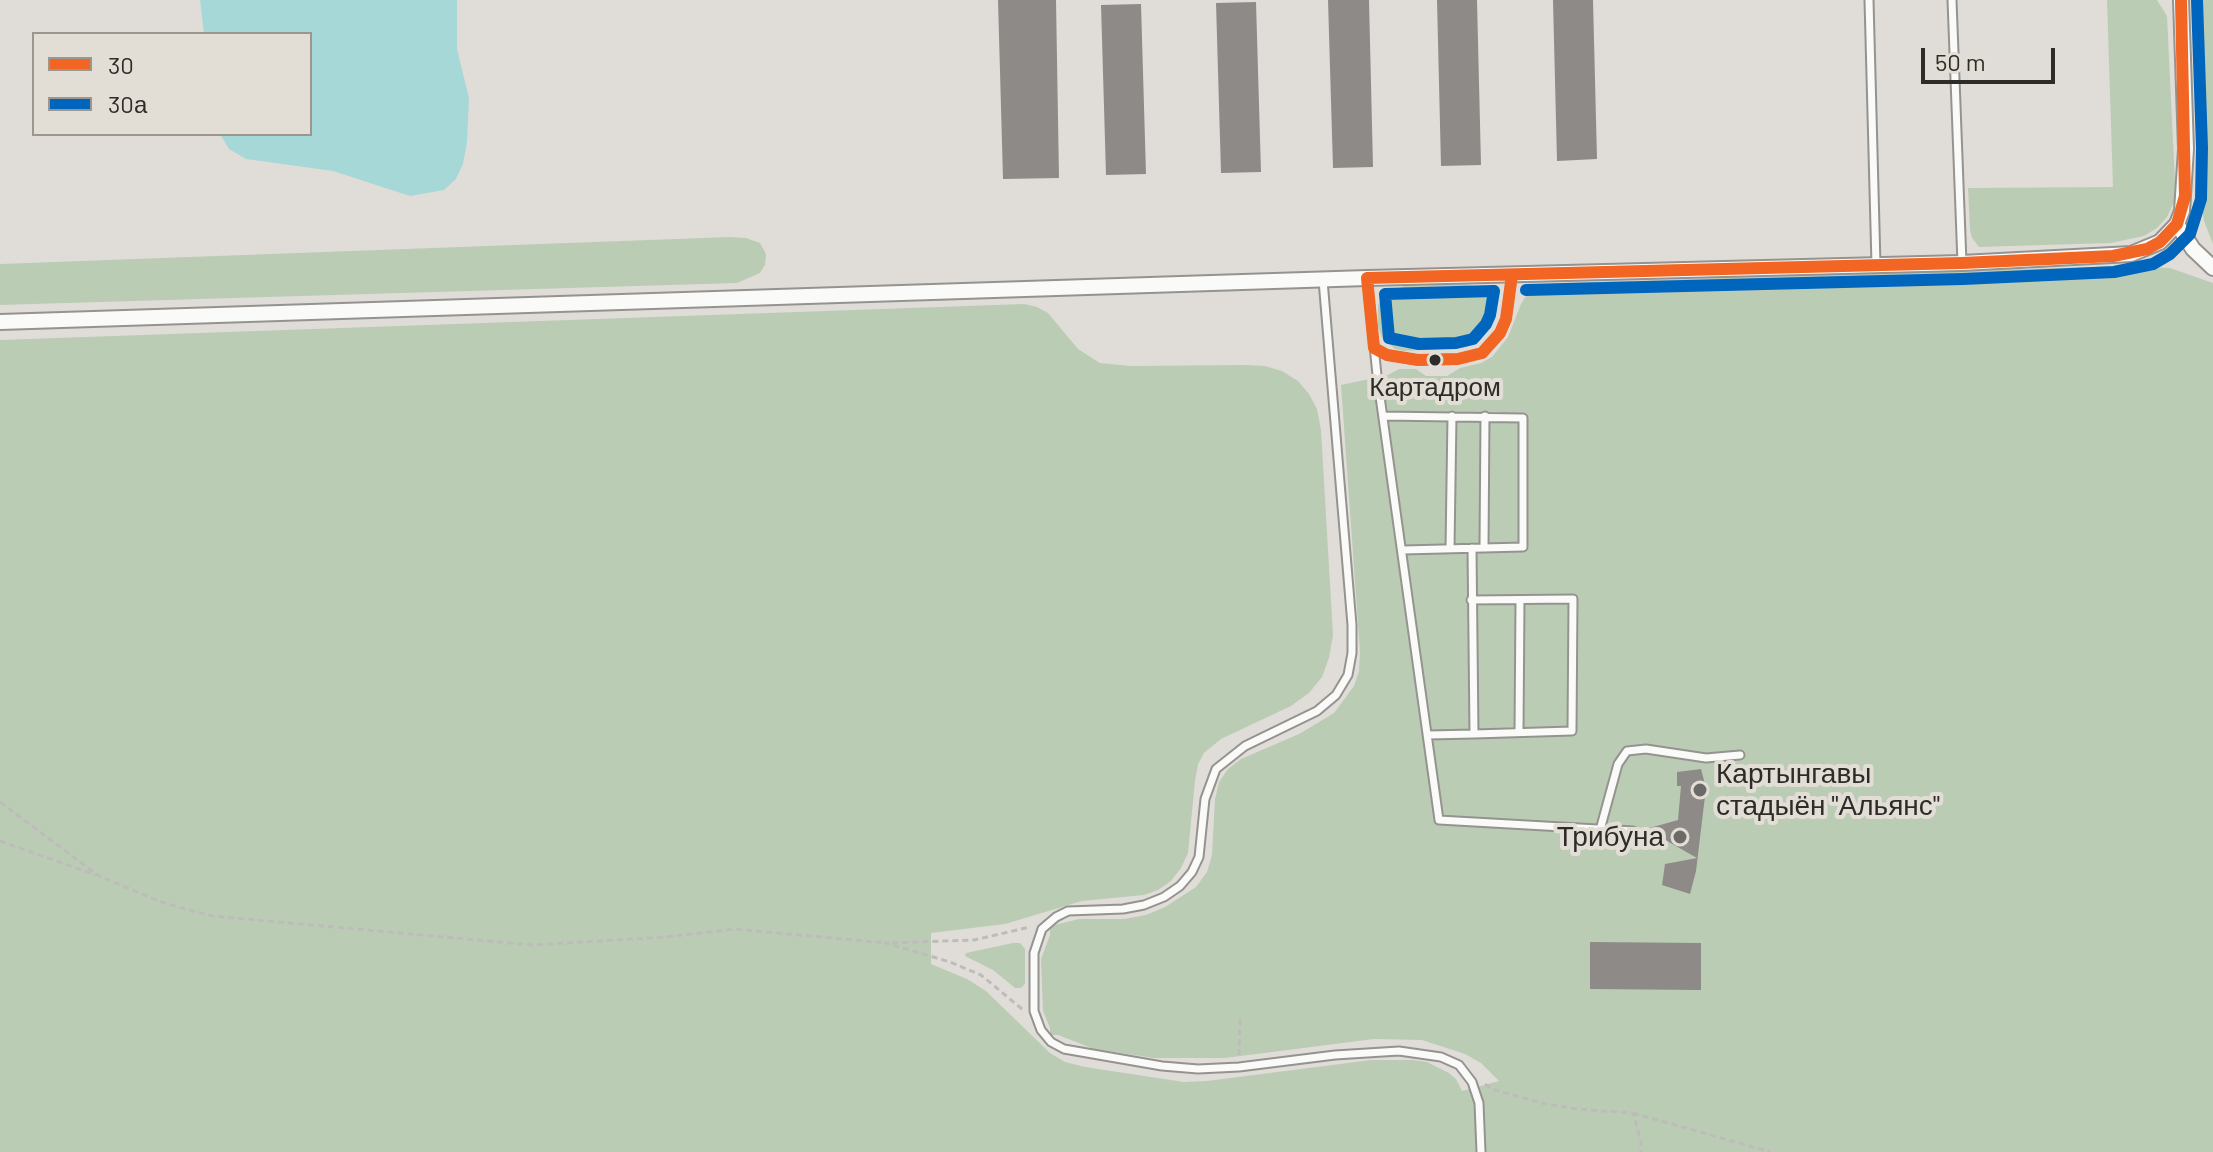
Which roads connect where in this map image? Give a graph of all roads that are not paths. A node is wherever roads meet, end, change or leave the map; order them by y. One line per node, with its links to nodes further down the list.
1 (1869, 0): 6 (lane)
2 (1952, 0): 5 (lane)
3 (2181, 0): 4 (street)
4 (2177, 224): 5 (street); 7 (street)
5 (1962, 263): 6 (street)
6 (1876, 265): 8 (street)
7 (2213, 268)
8 (1512, 275): 9 (street); 12 (lane)
9 (1367, 278): 10 (street); 12 (lane)
10 (1323, 280): 11 (street); 28 (lane)
11 (0, 322)
12 (1374, 348): 13 (lane)
13 (1383, 416): 14 (lane); 19 (lane)
14 (1452, 416): 15 (lane); 17 (lane)
15 (1485, 416): 16 (lane); 16 (lane)
16 (1484, 547): 18 (lane)
17 (1450, 548): 18 (lane); 19 (lane)
18 (1472, 548): 20 (lane)
19 (1403, 550): 24 (lane)
20 (1471, 600): 21 (lane); 23 (lane)
21 (1520, 600): 22 (lane); 22 (lane)
22 (1519, 732): 23 (lane)
23 (1474, 734): 24 (lane)
24 (1428, 735): 26 (lane)
25 (1740, 755): 26 (lane)
26 (1600, 830): 27 (lane)
27 (1633, 831)
28 (1481, 1152)

